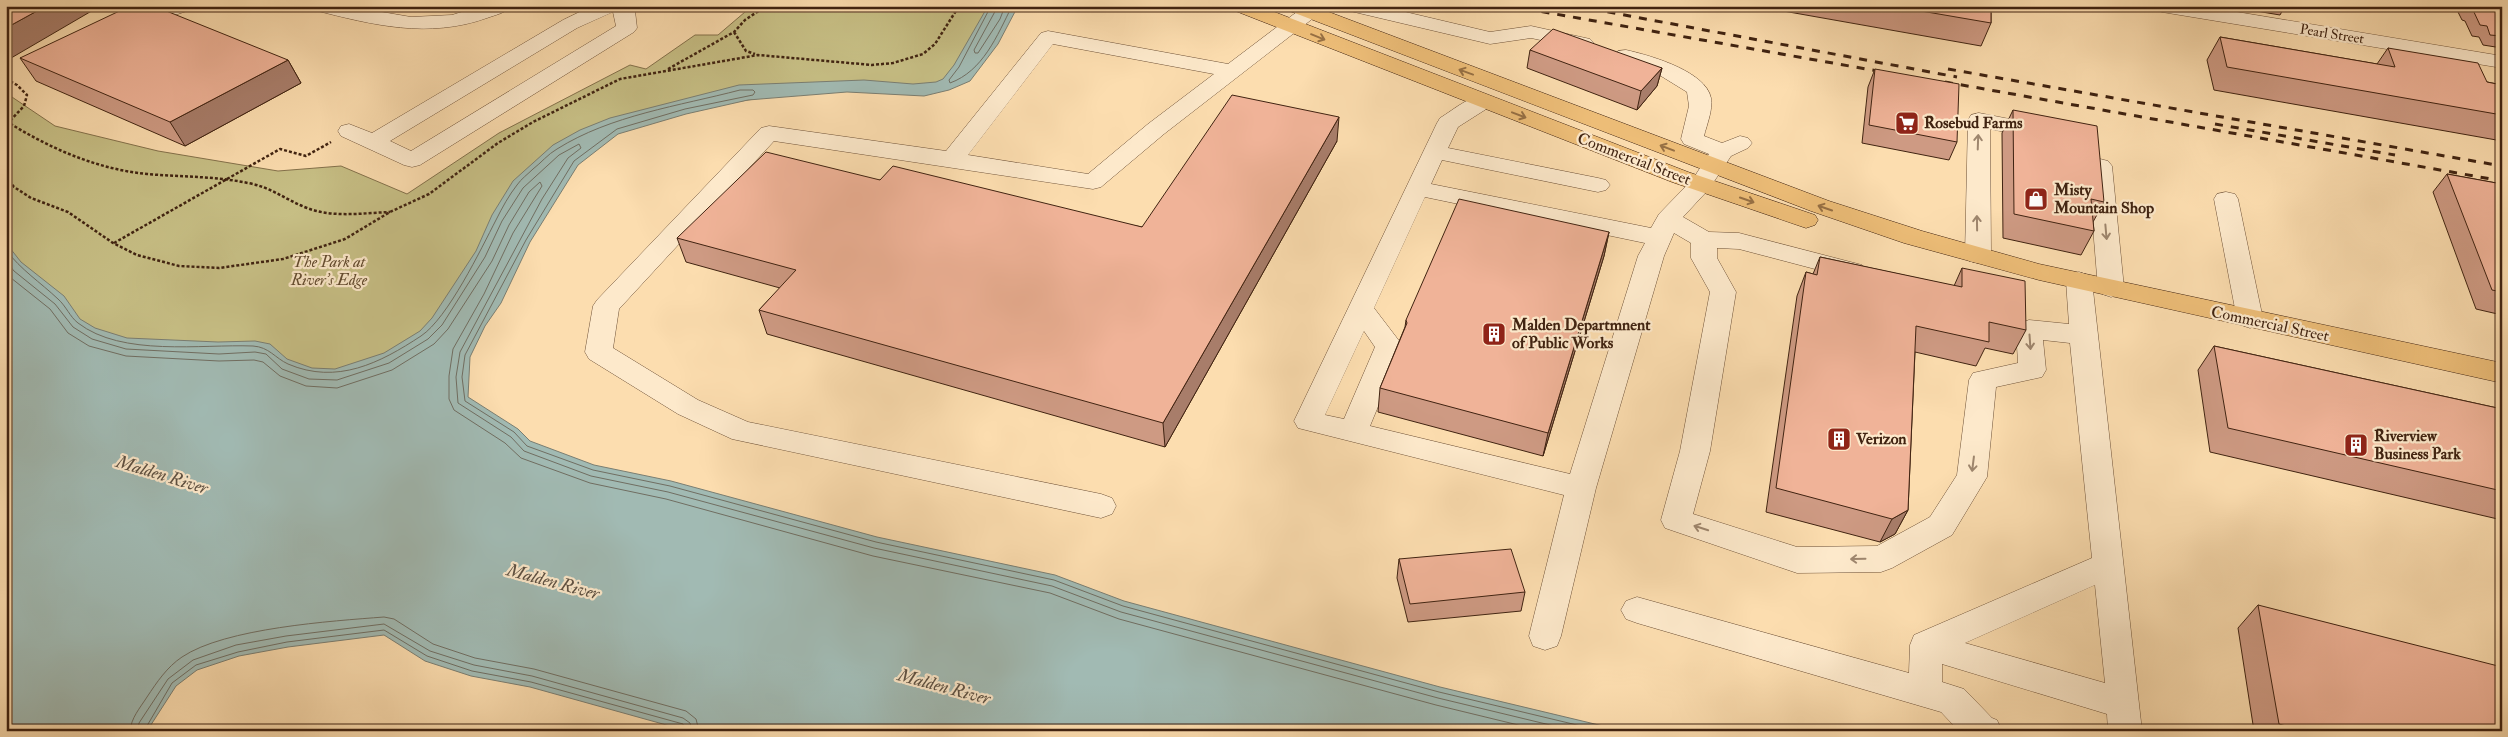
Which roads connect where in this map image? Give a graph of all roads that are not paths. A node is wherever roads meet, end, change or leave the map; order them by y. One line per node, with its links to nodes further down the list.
1 (183, 6): 11 (street)
2 (321, 6): 3 (street)
3 (501, 6)
4 (609, 6): 17 (street)
5 (619, 6): 17 (street)
6 (1240, 6): 10 (main road, Commercial Street)
7 (1353, 6): 21 (street)
8 (2162, 6): 9 (street, Pearl Street)
9 (2213, 10): 12 (street, Pearl Street)
10 (1297, 15): 13 (street); 14 (main road, Commercial Street, one-way to 14); 21 (main road, Commercial Street, one-way to 10)
11 (110, 30)
12 (2502, 62)
13 (1231, 71): 20 (street); 20 (street)
14 (1483, 101): 19 (street); 21 (main road, Commercial Street, one-way to 21)
15 (349, 131): 17 (street)
16 (2061, 136): 27 (street, one-way to 16)
17 (373, 142)
18 (2098, 143): 31 (street, one-way to 31)
19 (1435, 152): 22 (street); 23 (street)
20 (952, 159): 38 (street)
21 (1719, 161): 25 (street); 27 (main road, Commercial Street, one-way to 21); 28 (main road, Commercial Street, one-way to 28)
22 (1598, 186)
23 (1417, 188): 25 (street); 32 (street)
24 (2226, 199): 33 (street)
25 (1664, 228): 26 (street); 37 (street)
26 (1704, 240): 29 (street); 34 (street, one-way to 26)
27 (1978, 255): 28 (main road, Commercial Street)
28 (2039, 272): 30 (main road, Commercial Street)
29 (1880, 278)
30 (2079, 281): 31 (main road, Commercial Street); 34 (street)
31 (2111, 288): 33 (main road, Commercial Street)
32 (1361, 309): 36 (street); 36 (street)
33 (2250, 320): 35 (main road, Commercial Street)
34 (2082, 334): 39 (street)
35 (2502, 373)
36 (1353, 432): 37 (street)
37 (1582, 488): 41 (street)
38 (1101, 506)
39 (2108, 566): 42 (street); 44 (street)
40 (1637, 610): 43 (street)
41 (1546, 636)
42 (1926, 646): 43 (street); 44 (street)
43 (1925, 692): 45 (street)
44 (2124, 717)
45 (1985, 731)

